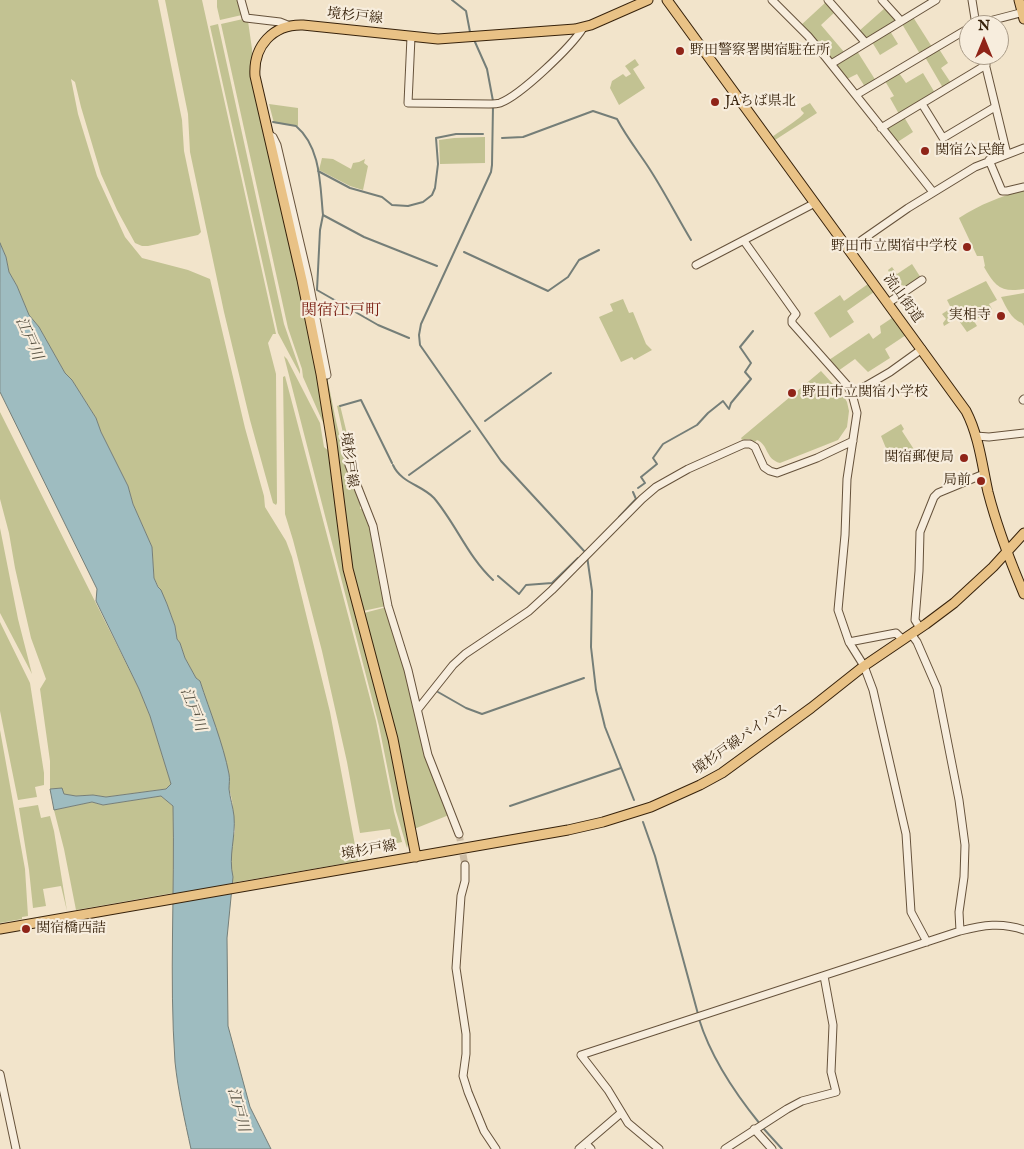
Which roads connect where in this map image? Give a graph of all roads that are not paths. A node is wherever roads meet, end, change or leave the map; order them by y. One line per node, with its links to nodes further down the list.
1 (241, 0): 14 (street)
2 (648, 0): 15 (main road, 境杉戸線)
3 (666, 0): 31 (main road, 流山街道)
4 (772, 0): 19 (street)
5 (828, 0): 18 (street)
6 (882, 0): 13 (street)
7 (936, 0): 13 (street)
8 (972, 0): 10 (street)
9 (1020, 0): 11 (main road)
10 (973, 15)
11 (1024, 15): 12 (street)
12 (1009, 18)
13 (901, 21): 18 (street)
14 (290, 26): 17 (main road, 境杉戸線); 25 (main road, 境杉戸線)
15 (583, 28): 17 (main road, 境杉戸線); 17 (street)
16 (959, 34): 21 (street)
17 (411, 37)
18 (866, 42): 19 (street)
19 (831, 64): 21 (street)
20 (986, 65): 22 (street); 23 (street)
21 (856, 96): 24 (street)
22 (922, 104): 23 (street); 24 (street)
23 (995, 107): 27 (street)
24 (881, 128): 30 (street)
25 (268, 134): 38 (street); 55 (main road, 境杉戸線)
26 (1024, 149): 27 (street)
27 (1007, 154): 28 (street)
28 (989, 160): 29 (street); 30 (street)
29 (1024, 187)
30 (933, 192): 33 (street)
31 (815, 203): 32 (street); 33 (main road, 流山街道)
32 (744, 241): 34 (street); 39 (street)
33 (849, 249): 36 (main road, 流山街道)
34 (696, 265)
35 (922, 280): 36 (street)
36 (888, 303): 37 (main road, 流山街道)
37 (922, 349): 39 (street); 41 (main road, 流山街道)
38 (327, 375)
39 (852, 394): 42 (street)
40 (1024, 432): 41 (street)
41 (976, 436): 44 (main road, 流山街道)
42 (853, 441): 51 (street); 53 (street)
43 (349, 465): 53 (street)
44 (984, 474): 46 (main road, 流山街道); 48 (street)
45 (1024, 533): 46 (main road, 境杉戸線バイパス)
46 (1007, 553): 47 (main road, 流山街道); 48 (main road, 境杉戸線バイパス)
47 (1024, 594)
48 (920, 628): 49 (main road, 境杉戸線バイパス)
49 (912, 634): 50 (main road, 境杉戸線バイパス); 59 (street)
50 (903, 640): 51 (street); 52 (main road, 境杉戸線バイパス)
51 (849, 642): 52 (street)
52 (864, 666): 55 (main road, 境杉戸線バイパス); 60 (street)
53 (418, 709): 54 (street)
54 (459, 834)
55 (416, 857): 57 (main road, 境杉戸線)
56 (465, 864): 67 (street)
57 (0, 929)
58 (1024, 930): 59 (street)
59 (960, 931): 60 (street)
60 (927, 942): 61 (street)
61 (824, 976): 63 (street); 64 (street)
62 (0, 1074): 66 (street)
63 (621, 1113): 65 (street); 69 (street)
64 (759, 1127): 70 (street); 71 (street)
65 (588, 1146): 68 (street)
66 (16, 1149)
67 (496, 1149)
68 (579, 1149)
69 (659, 1149)
70 (725, 1149)
71 (772, 1149)

